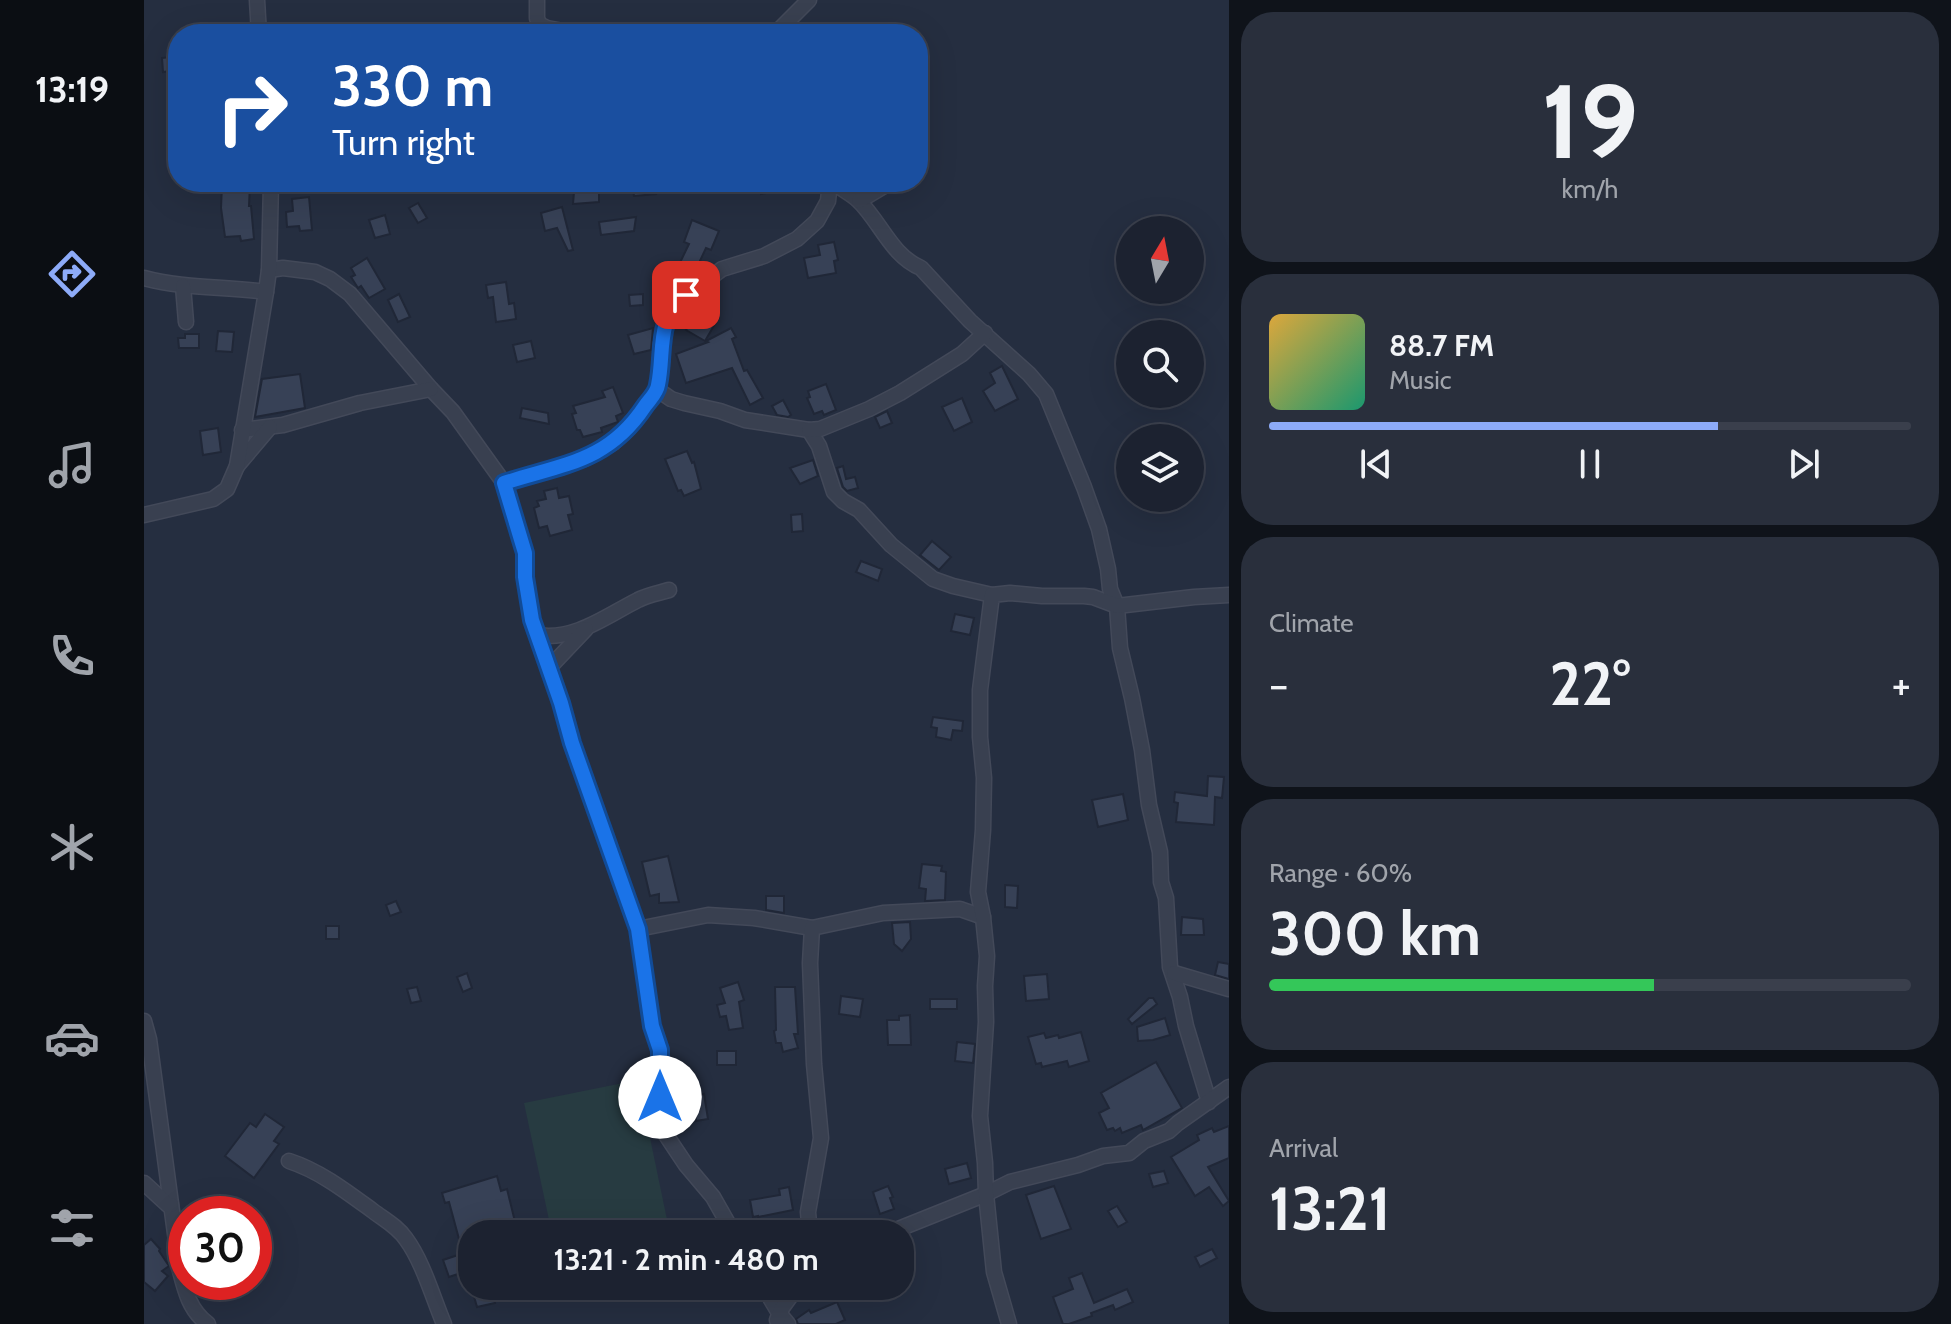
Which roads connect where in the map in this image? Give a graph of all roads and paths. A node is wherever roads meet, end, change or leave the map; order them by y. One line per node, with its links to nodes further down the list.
1 (257, 0): 4 (street)
2 (537, 0): 5 (street)
3 (809, 0): 6 (street)
4 (258, 24)
5 (539, 24)
6 (785, 24)
7 (271, 192): 12 (street)
8 (831, 192): 19 (street)
9 (846, 192): 11 (street)
10 (874, 192): 11 (street)
11 (859, 201): 17 (street)
12 (269, 270): 15 (street); 18 (street)
13 (144, 278): 14 (street)
14 (183, 286): 15 (street); 16 (street)
15 (266, 292): 21 (street)
16 (186, 322)
17 (985, 333): 22 (street); 29 (street)
18 (431, 389): 20 (street); 24 (street)
19 (658, 390): 22 (street); 24 (street)
20 (270, 427): 21 (street); 23 (street)
21 (242, 430): 23 (street)
22 (809, 430): 27 (street)
23 (237, 466): 25 (street)
24 (504, 483): 31 (street)
25 (144, 515)
26 (669, 590): 30 (street)
27 (992, 595): 29 (street); 33 (street)
28 (1229, 595): 29 (street)
29 (1117, 606): 36 (street)
30 (586, 629): 31 (street); 32 (street)
31 (537, 635): 32 (street)
32 (549, 668): 35 (street)
33 (983, 917): 34 (street); 43 (street)
34 (812, 928): 35 (street); 47 (street)
35 (638, 929): 46 (street)
36 (1174, 973): 37 (street); 40 (street)
37 (1229, 989)
38 (144, 1021): 44 (street)
39 (1229, 1087): 40 (street)
40 (1209, 1102): 43 (street)
41 (289, 1161): 54 (street)
42 (144, 1183): 45 (street)
43 (986, 1194): 48 (street); 55 (street)
44 (170, 1196)
45 (168, 1205)
46 (726, 1220)
47 (809, 1220)
48 (914, 1223)
49 (189, 1300): 53 (street)
50 (770, 1300): 52 (street)
51 (791, 1300): 52 (street)
52 (781, 1320)
53 (208, 1324)
54 (444, 1324)
55 (1009, 1324)

